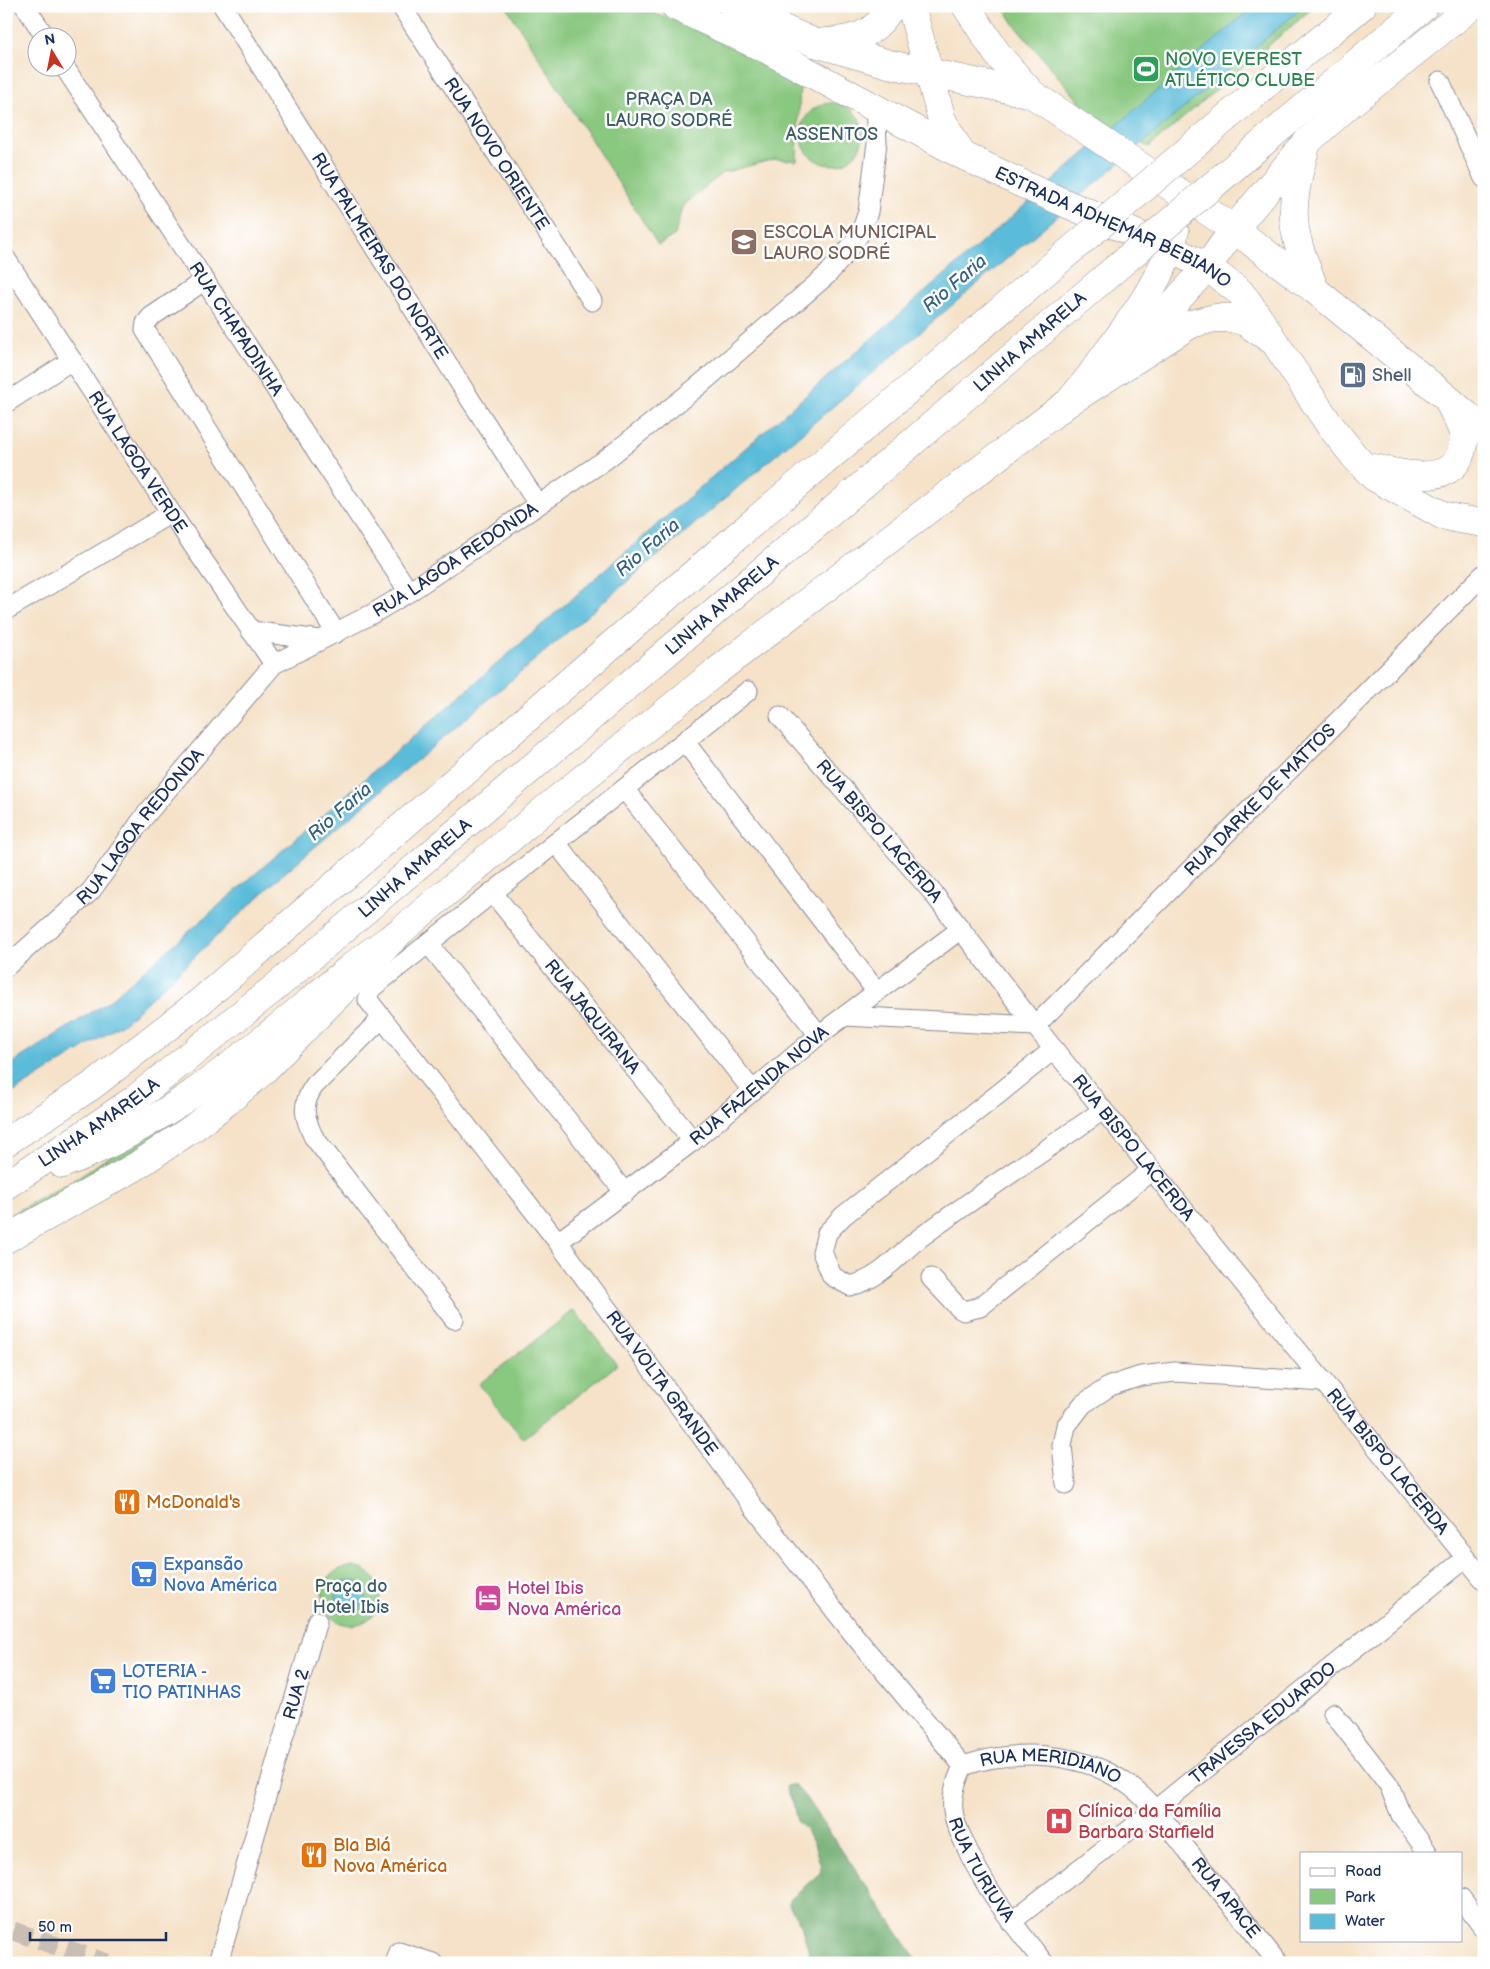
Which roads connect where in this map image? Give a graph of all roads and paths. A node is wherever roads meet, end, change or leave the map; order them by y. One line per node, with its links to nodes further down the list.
1 (25, 6): 13 (street)
2 (223, 6): 40 (street, RUA PALMEIRAS DO NORTE)
3 (401, 6): 31 (street, RUA NOVO ORIENTE)
4 (675, 6): 20 (main road, ESTRADA ADHEMAR BEBIANO)
5 (733, 6): 15 (main road)
6 (892, 6): 15 (main road)
7 (911, 6): 16 (main road)
8 (966, 6): 19 (main road)
9 (1349, 6): 14 (main road)
10 (1362, 6): 14 (main road, LINHA AMARELA)
11 (1424, 6): 70 (main road, LINHA AMARELA, bridge)
12 (1472, 6): 21 (main road)
13 (39, 28)
14 (1334, 29): 67 (main road, LINHA AMARELA, bridge)
15 (814, 43): 16 (main road)
16 (928, 71): 19 (main road); 22 (main road)
17 (72, 78): 29 (street, RUA CHAPADINHA)
18 (1440, 81): 23 (street)
19 (1032, 94): 24 (main road)
20 (885, 113): 22 (main road, ESTRADA ADHEMAR BEBIANO); 40 (street, RUA LAGOA REDONDA)
21 (1307, 142): 25 (main road); 30 (main road)
22 (962, 155): 26 (main road, ESTRADA ADHEMAR BEBIANO)
23 (1484, 178)
24 (1182, 193): 25 (main road); 26 (main road)
25 (1234, 229): 28 (main road); 30 (main road)
26 (1171, 249): 28 (main road, ESTRADA ADHEMAR BEBIANO); 34 (main road)
27 (6, 259): 33 (street, RUA LAGOA VERDE)
28 (1207, 267): 32 (main road, ESTRADA ADHEMAR BEBIANO); 34 (main road)
29 (205, 280): 44 (street, RUA CHAPADINHA); 47 (street)
30 (1315, 290): 35 (main road)
31 (592, 301)
32 (1277, 343): 36 (main road); 39 (main road, ESTRADA ADHEMAR BEBIANO)
33 (72, 360): 37 (street); 41 (street, RUA LAGOA VERDE)
34 (1088, 379): 36 (main road)
35 (1447, 398): 38 (main road); 39 (main road)
36 (1069, 402): 56 (main road)
37 (6, 403)
38 (1484, 430)
39 (1362, 465): 42 (main road, ESTRADA ADHEMAR BEBIANO)
40 (538, 504): 44 (street, RUA LAGOA REDONDA)
41 (171, 513): 45 (street); 46 (street, RUA LAGOA VERDE)
42 (1484, 523)
43 (1484, 574): 62 (street, RUA DARKE DE MATTOS)
44 (409, 592): 47 (street, RUA LAGOA REDONDA)
45 (6, 610)
46 (251, 631): 47 (street); 48 (street, RUA LAGOA VERDE)
47 (328, 637): 48 (street, RUA LAGOA REDONDA)
48 (274, 664): 58 (street, RUA LAGOA REDONDA)
49 (748, 691): 51 (street)
50 (780, 716): 55 (street, RUA BISPO LACERDA)
51 (685, 742): 52 (street); 59 (street)
52 (625, 790): 53 (street); 63 (street)
53 (556, 843): 54 (street); 65 (street)
54 (492, 892): 57 (street); 68 (street, RUA JAQUIRANA)
55 (960, 929): 59 (street, RUA FAZENDA NOVA); 62 (street, RUA BISPO LACERDA)
56 (402, 930): 70 (main road); 72 (main road)
57 (428, 943): 61 (street, RUA VOLTA GRANDE); 71 (street)
58 (6, 967)
59 (877, 992): 60 (street, RUA FAZENDA NOVA)
60 (845, 1016): 62 (street); 63 (street, RUA FAZENDA NOVA)
61 (382, 1019): 73 (street, RUA VOLTA GRANDE); 75 (street)
62 (1035, 1026): 64 (street, RUA BISPO LACERDA)
63 (819, 1035): 65 (street, RUA FAZENDA NOVA)
64 (1054, 1049): 66 (street, RUA BISPO LACERDA); 66 (street)
65 (752, 1090): 68 (street, RUA FAZENDA NOVA)
66 (1103, 1110): 69 (street, RUA BISPO LACERDA)
67 (7, 1141)
68 (694, 1141): 71 (street, RUA FAZENDA NOVA)
69 (1152, 1170): 74 (street); 76 (street, RUA BISPO LACERDA)
70 (10, 1183)
71 (625, 1193): 73 (street, RUA FAZENDA NOVA)
72 (6, 1239)
73 (558, 1242): 82 (street, RUA VOLTA GRANDE)
74 (931, 1278)
75 (454, 1319)
76 (1324, 1382): 77 (street); 78 (street, RUA BISPO LACERDA)
77 (1066, 1484)
78 (1466, 1558): 79 (street, RUA BISPO LACERDA); 83 (street, TRAVESSA EDUARDO)
79 (1484, 1580)
80 (317, 1621): 88 (street, RUA 2)
81 (1333, 1713): 84 (street)
82 (963, 1766): 83 (street, RUA MERIDIANO); 86 (street, RUA TURIUVA)
83 (1155, 1810): 86 (street, TRAVESSA EDUARDO); 92 (street, RUA APACE)
84 (1427, 1852)
85 (1462, 1899): 87 (street)
86 (1011, 1922): 91 (street, RUA TURIUVA)
87 (1484, 1929)
88 (218, 1963)
89 (395, 1963): 90 (street)
90 (433, 1963)
91 (1044, 1963)
92 (1278, 1963)

